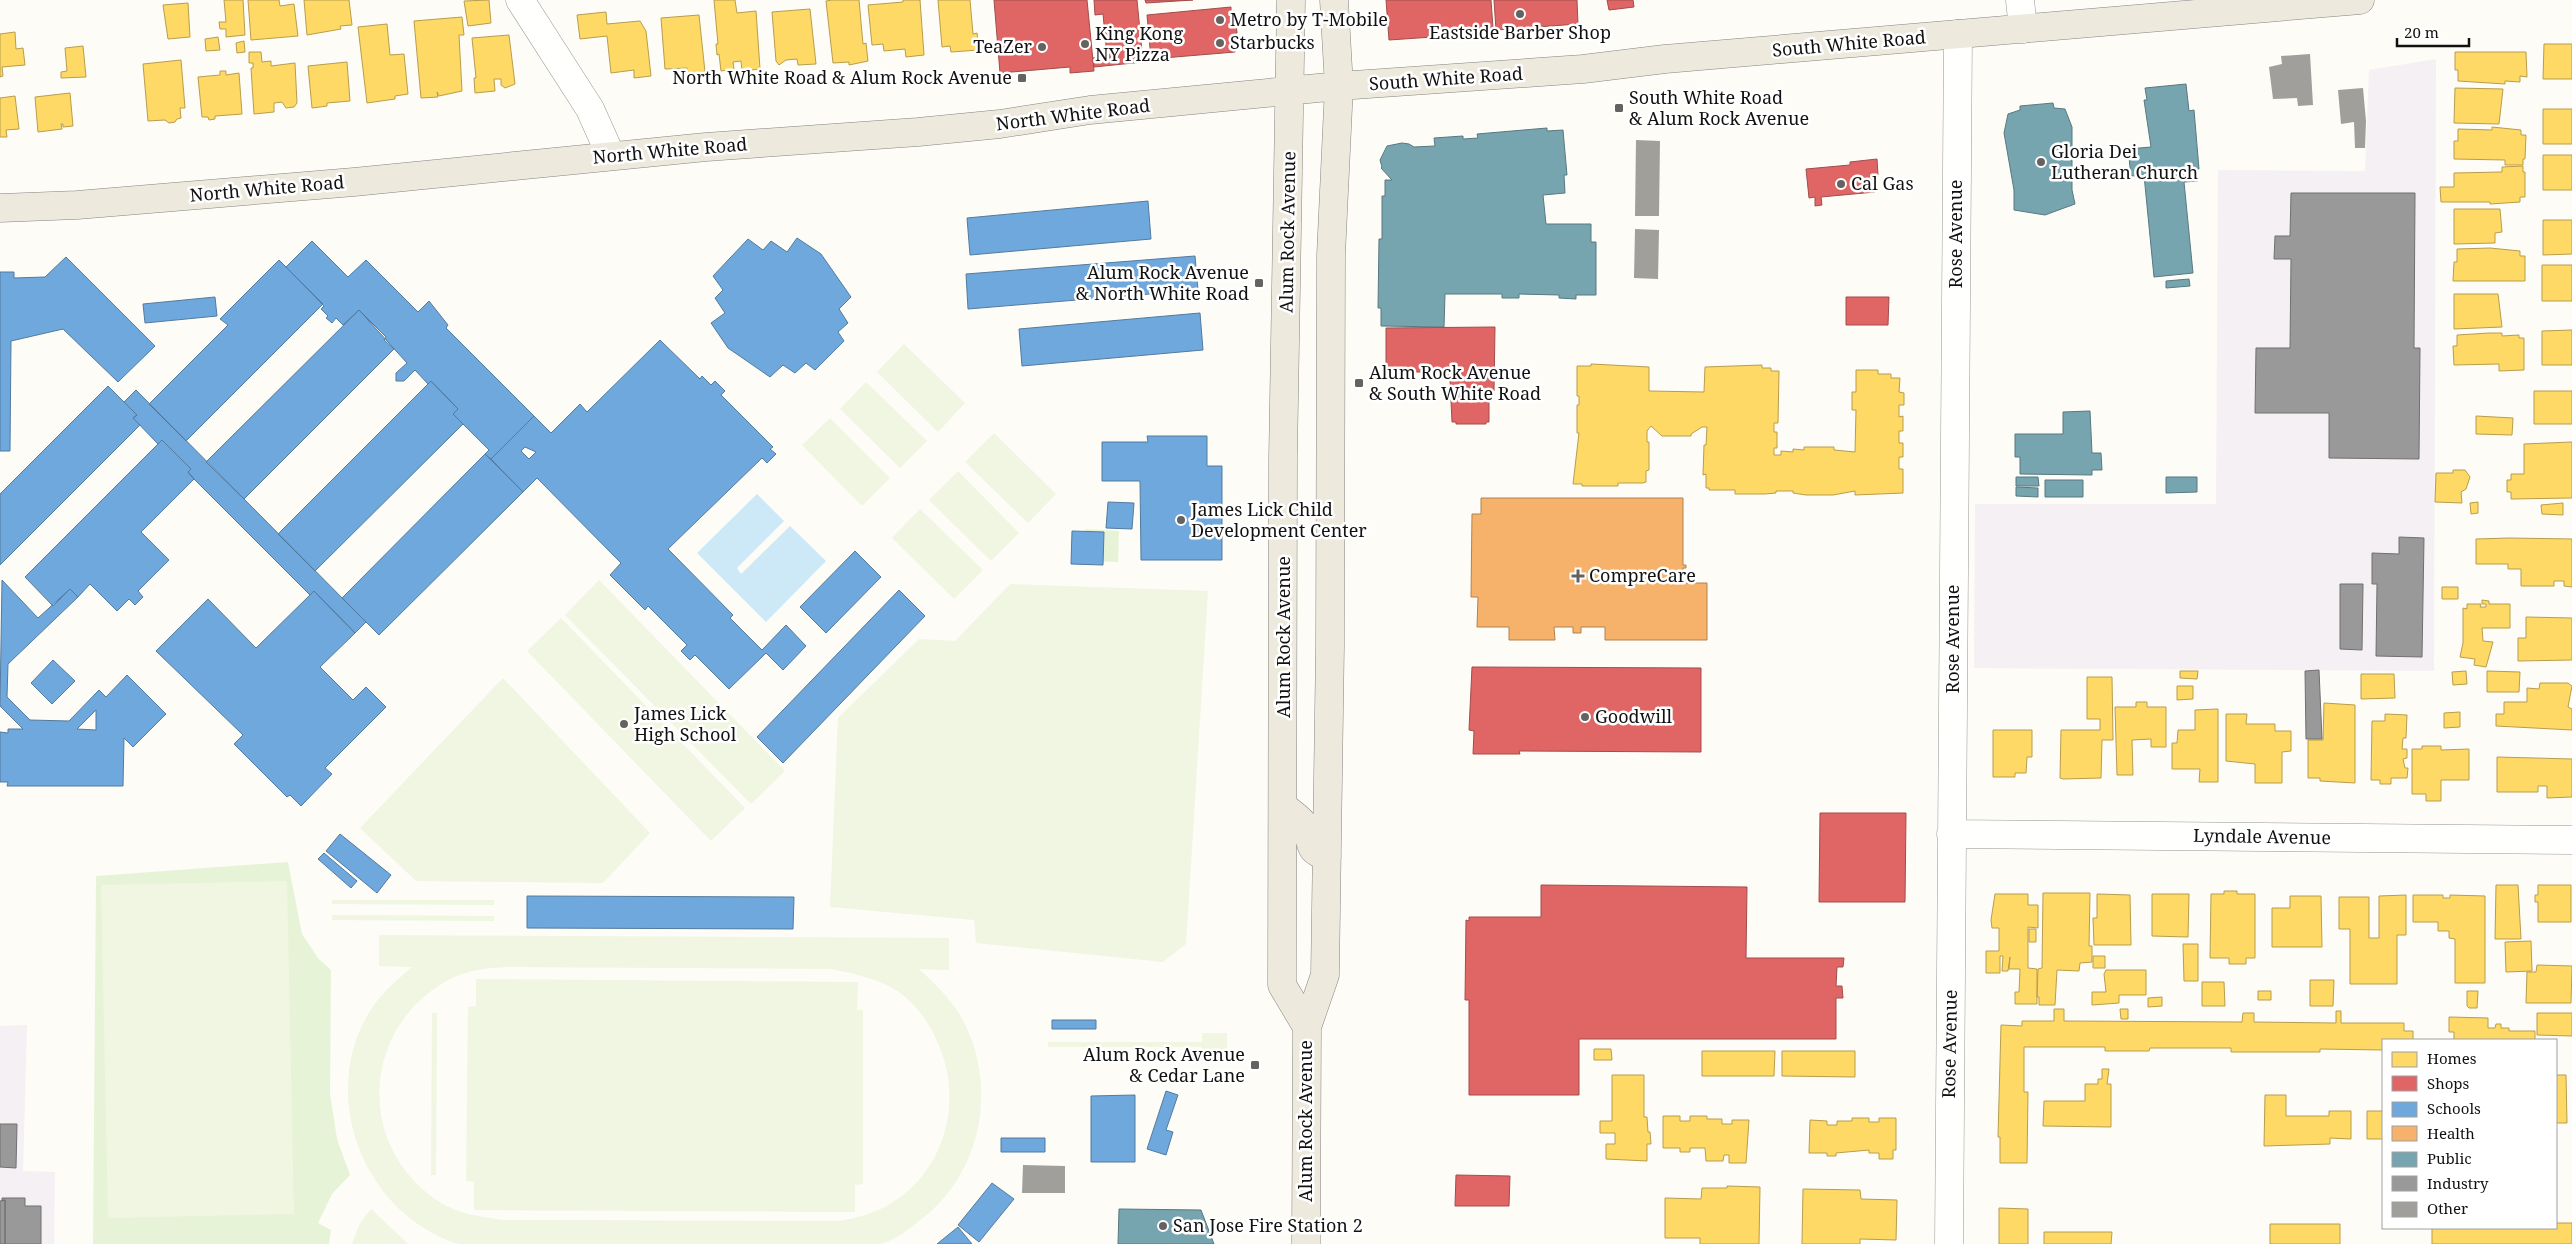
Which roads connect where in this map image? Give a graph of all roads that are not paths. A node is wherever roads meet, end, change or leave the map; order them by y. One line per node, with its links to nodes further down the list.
1 (520, 0): 10 (street)
2 (1291, 0): 9 (main road, Alum Rock Avenue)
3 (1334, 0): 8 (main road, Alum Rock Avenue)
4 (2020, 0): 6 (street)
5 (2360, 0): 6 (main road, South White Road)
6 (2023, 29): 7 (main road, South White Road)
7 (1958, 34): 8 (main road, South White Road); 13 (street, Rose Avenue)
8 (1339, 86): 9 (main road, North White Road); 15 (main road, Alum Rock Avenue)
9 (1291, 90): 10 (main road, North White Road); 12 (main road, Alum Rock Avenue)
10 (611, 156): 11 (main road, North White Road)
11 (0, 208)
12 (1284, 807): 15 (main road); 16 (main road, Alum Rock Avenue)
13 (1952, 834): 14 (street, Lyndale Avenue); 18 (street, Rose Avenue)
14 (2572, 840)
15 (1328, 856): 16 (main road, Alum Rock Avenue)
16 (1307, 1027): 17 (main road, Alum Rock Avenue)
17 (1306, 1244)
18 (1949, 1244)

